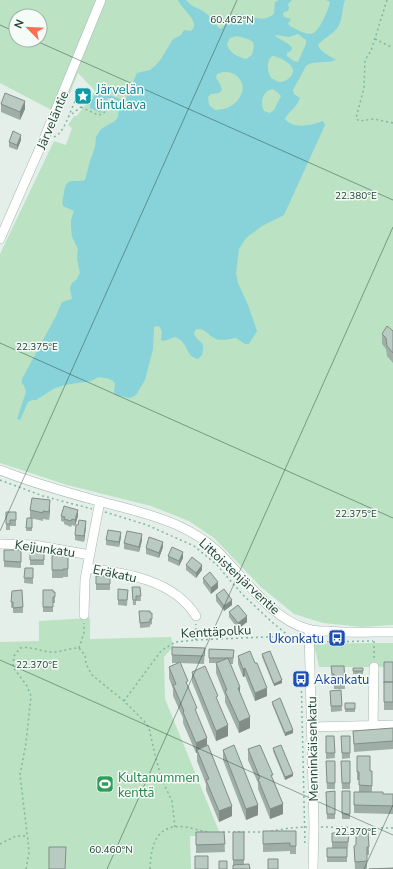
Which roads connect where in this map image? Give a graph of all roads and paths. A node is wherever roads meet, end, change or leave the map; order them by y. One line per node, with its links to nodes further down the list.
1 (101, 0): 11 (street, Järveläntie)
2 (387, 0): 3 (path)
3 (375, 39): 4 (path); 10 (path)
4 (393, 46)
5 (82, 90): 9 (path)
6 (85, 101): 8 (path)
7 (109, 106): 8 (path)
8 (81, 107): 9 (path)
9 (67, 118): 11 (path)
10 (393, 123)
11 (46, 134): 12 (street, Järveläntie)
12 (0, 239)
13 (0, 470): 15 (street, Littoistenjärventie)
14 (0, 480): 15 (path)
15 (99, 506): 17 (street, Eräkatu); 21 (street, Littoistenjärventie); 23 (path)
16 (0, 544): 17 (street, Keijunkatu)
17 (90, 555): 18 (street, Eräkatu)
18 (87, 568): 19 (street); 20 (street, Eräkatu)
19 (84, 615): 28 (path)
20 (196, 616): 24 (path)
21 (309, 630): 22 (street, Littoistenjärventie); 27 (street, Menninkäisenkatu)
22 (393, 632)
23 (289, 636): 24 (path, Kenttäpolku); 27 (path)
24 (196, 640): 31 (path, Kenttäpolku)
25 (374, 641): 26 (path); 27 (path); 29 (path)
26 (380, 641)
27 (309, 642): 34 (street, Menninkäisenkatu)
28 (79, 648): 31 (path); 40 (path)
29 (374, 667): 33 (street)
30 (301, 671): 36 (path)
31 (124, 701): 35 (path)
32 (393, 725): 33 (street)
33 (373, 726): 34 (street)
34 (311, 728): 36 (street, Menninkäisenkatu)
35 (175, 827): 38 (path); 44 (path)
36 (309, 827): 37 (path); 39 (path); 42 (path); 45 (street, Menninkäisenkatu)
37 (393, 828)
38 (208, 832)
39 (220, 832)
40 (28, 836): 41 (path); 43 (path)
41 (0, 844)
42 (305, 846)
43 (26, 869)
44 (150, 869)
45 (313, 869)

